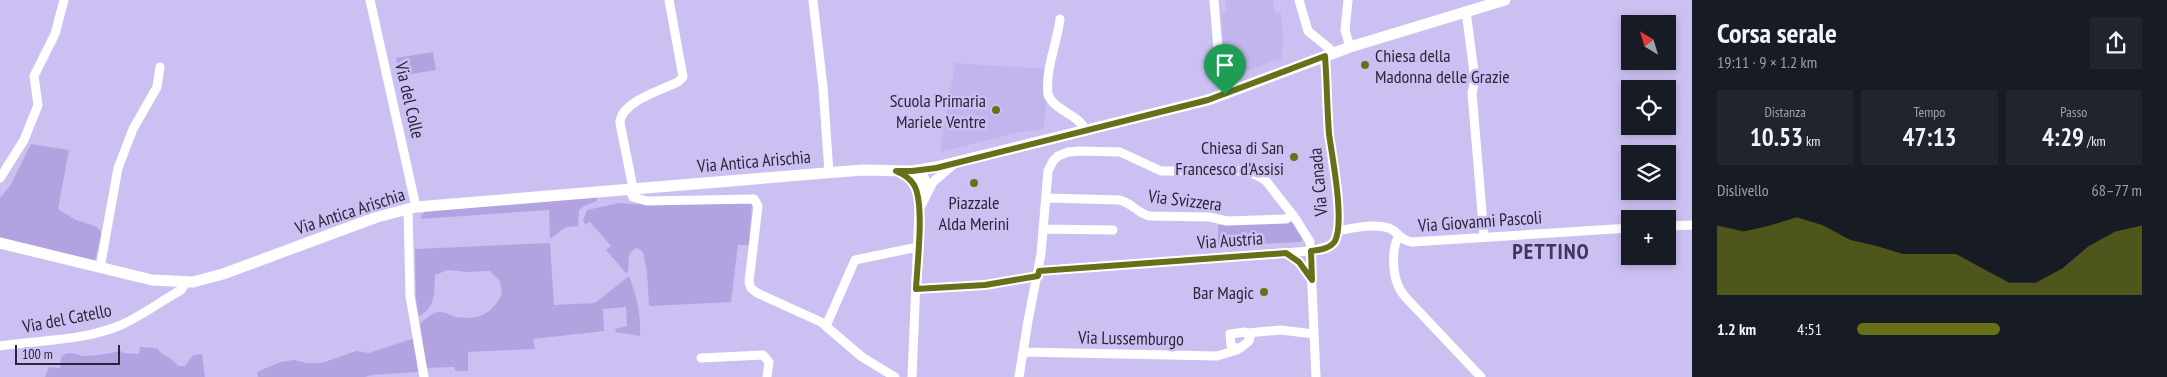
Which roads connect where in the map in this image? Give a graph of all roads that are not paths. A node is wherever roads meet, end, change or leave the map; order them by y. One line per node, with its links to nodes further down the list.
1 (64, 0): 23 (street)
2 (370, 0): 27 (street, Via del Colle)
3 (669, 0): 24 (street)
4 (1214, 0): 14 (street)
5 (1299, 0): 12 (street)
6 (1348, 0): 11 (street)
7 (1505, 0): 9 (main road, Via Antica Arischia)
8 (814, 1): 22 (street)
9 (1466, 12): 11 (main road, Via Antica Arischia); 35 (street)
10 (1060, 19): 15 (street)
11 (1350, 47): 12 (main road, Via Antica Arischia)
12 (1329, 55): 14 (main road, Via Antica Arischia); 34 (street, Via Canada)
13 (160, 67): 42 (street)
14 (1225, 95): 15 (main road, Via Antica Arischia)
15 (1086, 131): 16 (main road, Via Antica Arischia)
16 (1067, 136): 17 (street); 18 (street); 19 (main road, Via Antica Arischia)
17 (1076, 151): 18 (street); 28 (street)
18 (1064, 153): 26 (street)
19 (955, 163): 20 (main road, Via Antica Arischia); 25 (street)
20 (920, 170): 21 (main road, Via Antica Arischia); 25 (street)
21 (896, 171): 22 (main road, Via Antica Arischia); 25 (street)
22 (829, 173): 24 (main road, Via Antica Arischia)
23 (0, 178)
24 (631, 188): 27 (main road, Via Antica Arischia); 47 (street)
25 (921, 195): 39 (street)
26 (1046, 198): 28 (street, Via Svizzera); 32 (street)
27 (412, 208): 45 (main road, Via Antica Arischia); 55 (street, Via del Colle)
28 (1293, 215): 40 (street)
29 (1692, 225): 30 (street)
30 (1676, 226)
31 (1621, 228): 35 (street, Via Giovanni Pascoli)
32 (1043, 229): 33 (street); 43 (street)
33 (1113, 230)
34 (1338, 230): 36 (street, Via Giovanni Pascoli); 38 (street, Via Canada)
35 (1484, 236): 36 (street, Via Giovanni Pascoli)
36 (1399, 238): 60 (street)
37 (0, 243): 42 (main road, Via Antica Arischia)
38 (1333, 244): 40 (street, Via Austria)
39 (918, 247): 46 (street); 47 (street)
40 (1311, 251): 41 (street, Via Austria); 44 (street)
41 (1286, 253): 43 (street, Via Austria); 44 (street)
42 (100, 268): 45 (main road, Via Antica Arischia)
43 (1038, 273): 46 (street, Via Austria); 52 (street)
44 (1312, 280): 48 (street)
45 (186, 283): 50 (street, Via del Catello)
46 (916, 289): 54 (street)
47 (826, 326): 57 (street)
48 (1314, 334): 49 (street, Via Lussemburgo); 59 (street)
49 (1248, 337): 51 (street, Via Lussemburgo); 51 (street, Via Lussemburgo)
50 (0, 346)
51 (1237, 350): 52 (street, Via Lussemburgo)
52 (1023, 352): 58 (street)
53 (701, 358): 56 (street)
54 (913, 375)
55 (424, 377)
56 (767, 377)
57 (896, 377)
58 (1019, 377)
59 (1316, 377)
60 (1481, 377)

